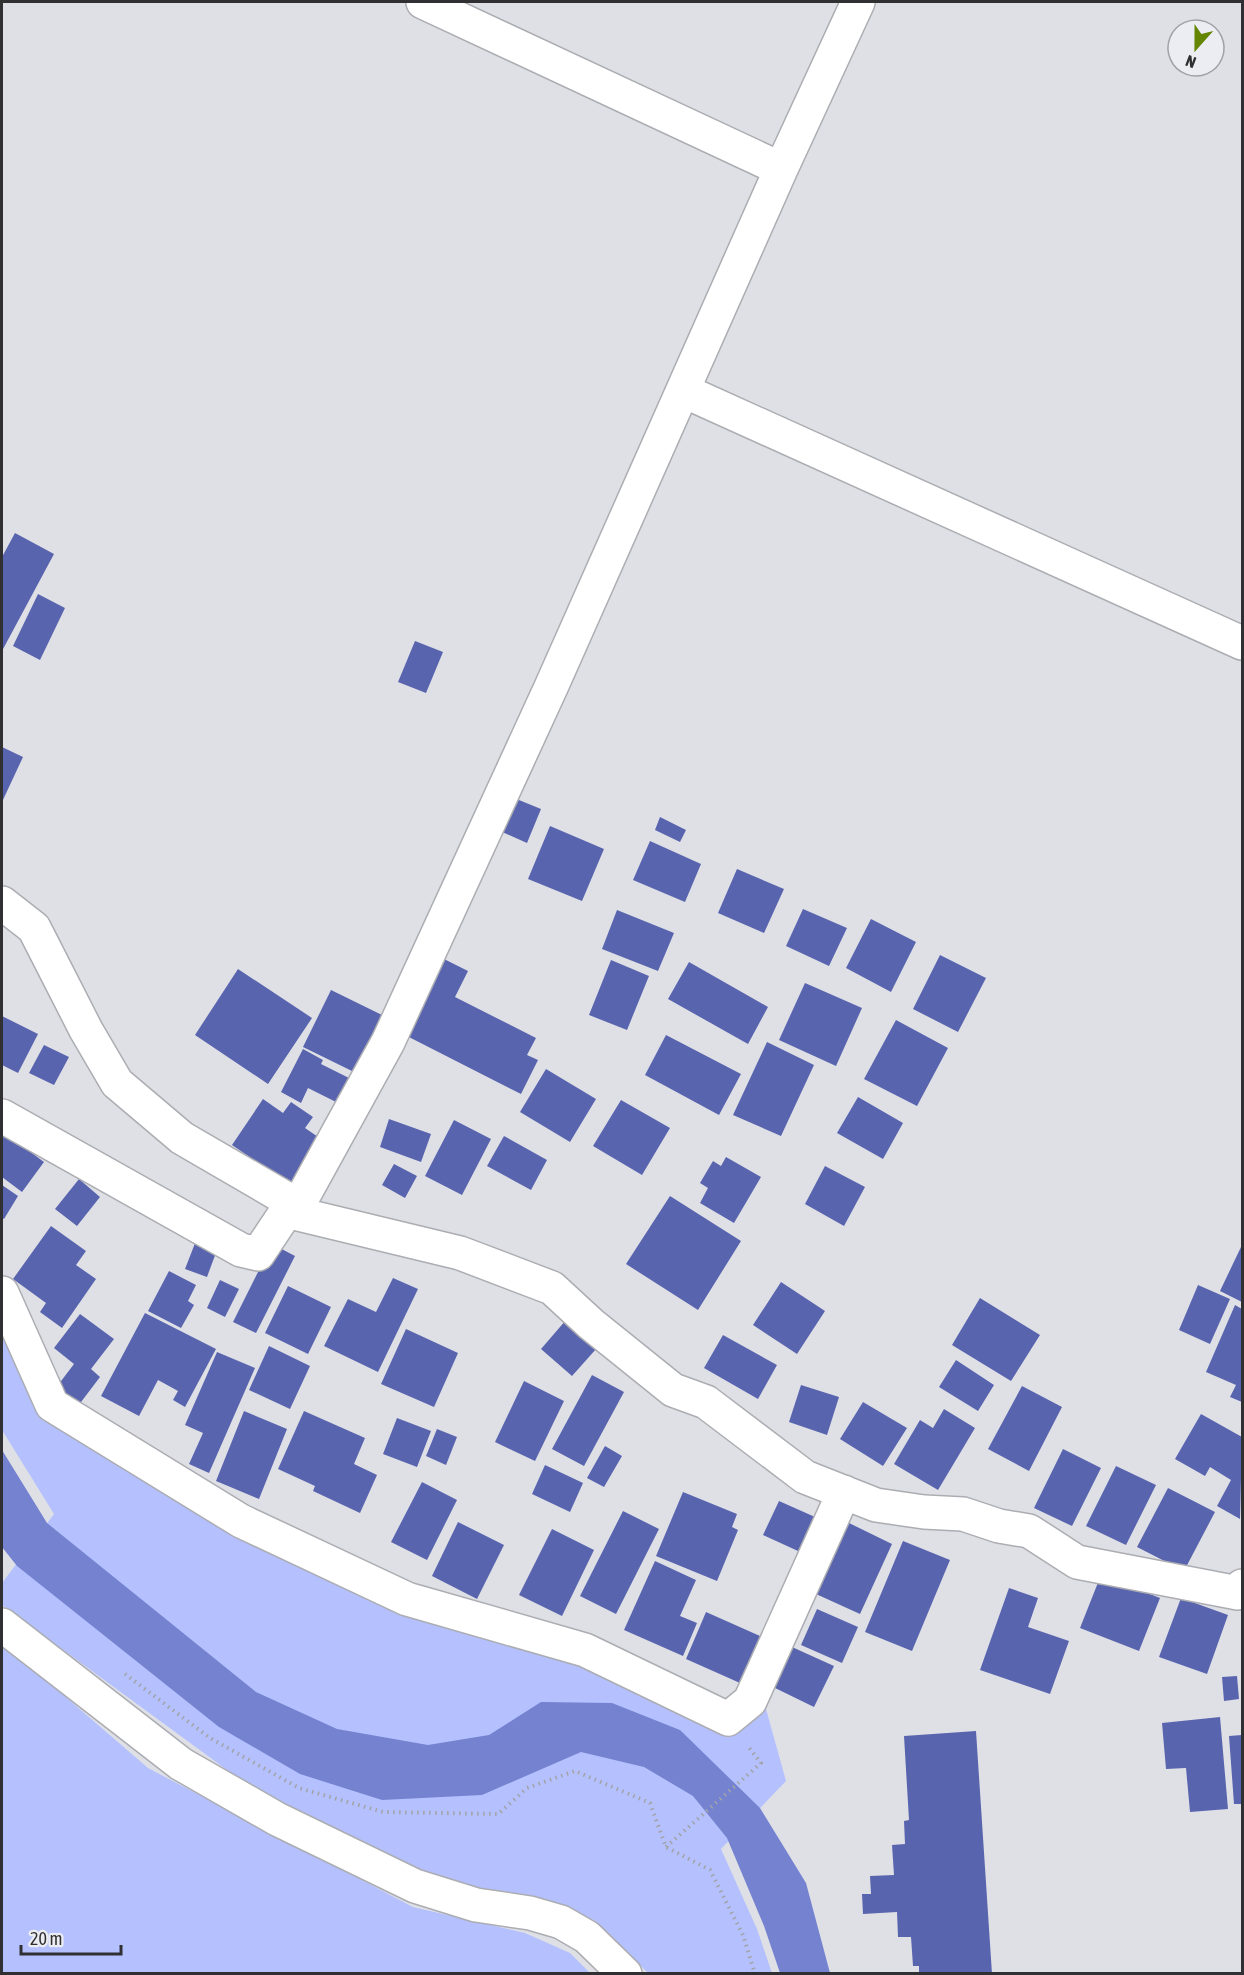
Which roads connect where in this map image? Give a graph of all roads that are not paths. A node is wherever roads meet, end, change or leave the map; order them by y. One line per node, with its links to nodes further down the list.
1 (423, 2): 3 (street)
2 (858, 2): 3 (street)
3 (781, 169): 4 (street)
4 (684, 391): 5 (street); 8 (street)
5 (1242, 643)
6 (2, 903): 8 (street)
7 (2, 1116): 8 (street)
8 (296, 1209): 10 (street)
9 (2, 1293): 10 (street)
10 (844, 1492): 11 (street)
11 (1241, 1594)
12 (2, 1625): 13 (street)
13 (625, 1974)

